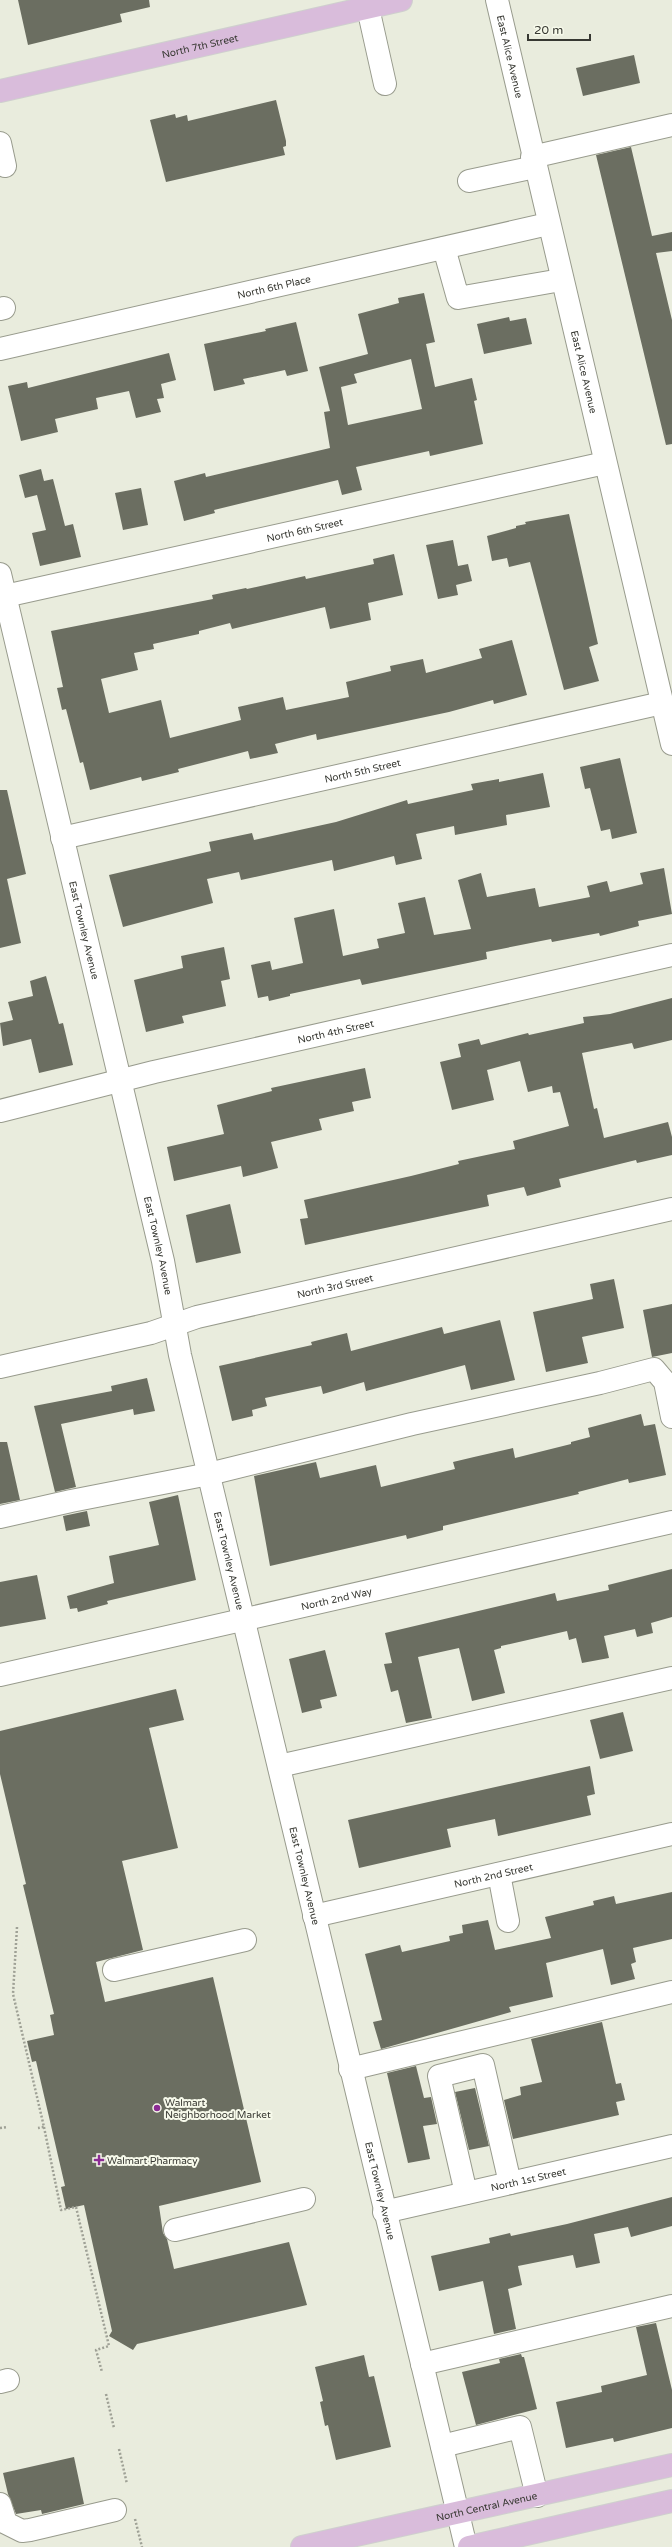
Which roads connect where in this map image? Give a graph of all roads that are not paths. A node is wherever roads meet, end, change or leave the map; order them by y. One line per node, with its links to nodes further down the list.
1 (401, 0): 3 (main road, North 7th Street)
2 (496, 0): 8 (street, East Alice Avenue)
3 (368, 8): 4 (street); 5 (main road, North 7th Street)
4 (385, 84)
5 (0, 91)
6 (672, 125): 8 (street)
7 (0, 143): 9 (street)
8 (534, 162): 10 (street); 11 (street, East Alice Avenue)
9 (5, 166)
10 (469, 181)
11 (548, 224): 12 (street, North 6th Place); 13 (street, East Alice Avenue)
12 (444, 248): 13 (street); 14 (street, North 6th Place)
13 (561, 280): 15 (street, East Alice Avenue)
14 (0, 349)
15 (605, 463): 17 (street, North 6th Street); 18 (street, East Alice Avenue)
16 (0, 574): 17 (street, East Townley Avenue)
17 (5, 596): 20 (street, East Townley Avenue)
18 (662, 703): 19 (street, East Alice Avenue); 20 (street, North 5th Street)
19 (672, 744)
20 (62, 838): 22 (street, East Townley Avenue)
21 (672, 956): 22 (street, North 4th Street)
22 (121, 1081): 23 (street, North 4th Street); 25 (street, East Townley Avenue)
23 (0, 1111)
24 (672, 1209): 25 (street, North 3rd Street)
25 (175, 1325): 26 (street, North 3rd Street); 28 (street, East Townley Avenue)
26 (0, 1367)
27 (672, 1417): 28 (street)
28 (209, 1474): 29 (street); 31 (street, East Townley Avenue)
29 (0, 1517)
30 (672, 1522): 31 (street, North 2nd Way)
31 (244, 1619): 32 (street, North 2nd Way); 34 (street, East Townley Avenue)
32 (0, 1674)
33 (672, 1678): 34 (street)
34 (279, 1766): 37 (street, East Townley Avenue)
35 (672, 1834): 36 (street, North 2nd Street)
36 (499, 1874): 37 (street, North 2nd Street); 38 (street)
37 (314, 1916): 42 (street, East Townley Avenue)
38 (508, 1921)
39 (245, 1940): 40 (street)
40 (114, 1970)
41 (672, 1992): 42 (street)
42 (350, 2069): 47 (street, East Townley Avenue)
43 (672, 2146): 44 (street, North 1st Street)
44 (510, 2182): 45 (street, North 1st Street); 45 (street)
45 (466, 2193): 47 (street, North 1st Street)
46 (304, 2199): 48 (street)
47 (384, 2212): 50 (street, East Townley Avenue)
48 (175, 2230)
49 (672, 2306): 50 (street)
50 (422, 2364): 51 (street, East Townley Avenue)
51 (442, 2446): 53 (street); 57 (street, East Townley Avenue)
52 (672, 2465): 53 (main road, North Central Avenue)
53 (537, 2496): 57 (main road, North Central Avenue)
54 (672, 2501): 59 (main road)
55 (0, 2504): 56 (street)
56 (125, 2514)
57 (458, 2514): 58 (main road, North Central Avenue); 59 (street, East Townley Avenue)
58 (302, 2547)
59 (467, 2547)

